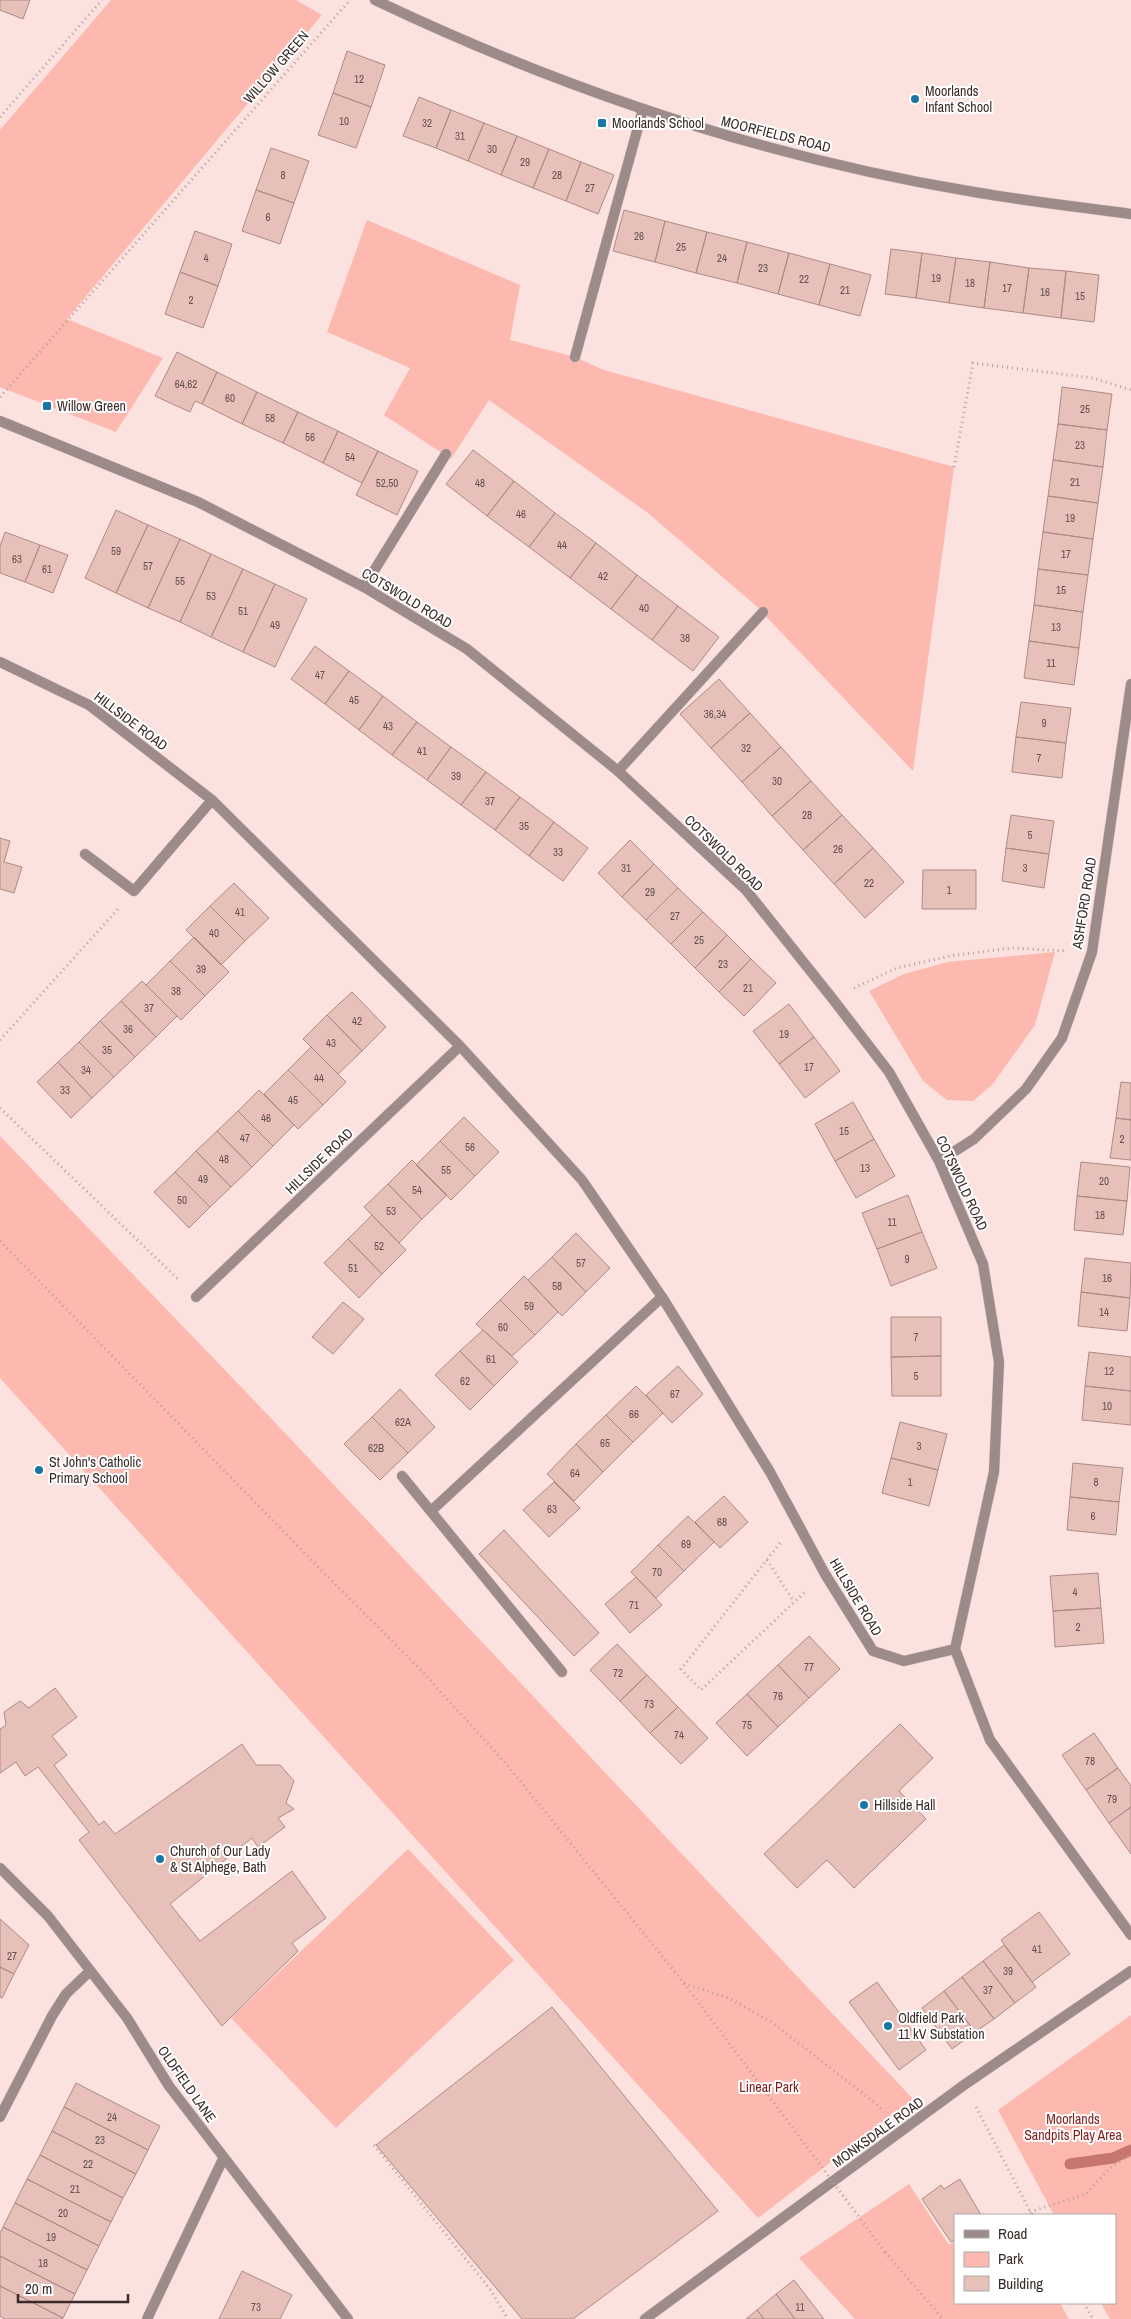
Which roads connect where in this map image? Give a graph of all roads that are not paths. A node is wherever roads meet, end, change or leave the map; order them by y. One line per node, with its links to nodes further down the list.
1 (375, 0): 2 (street, MOORFIELDS ROAD)
2 (643, 109): 3 (street, MOORFIELDS ROAD); 4 (street)
3 (1131, 214)
4 (575, 357)
5 (0, 420): 7 (street, COTSWOLD ROAD)
6 (446, 454): 7 (street)
7 (364, 587): 11 (street, COTSWOLD ROAD)
8 (763, 612): 11 (street)
9 (0, 662): 12 (street, HILLSIDE ROAD)
10 (1131, 684): 15 (street, ASHFORD ROAD)
11 (618, 770): 15 (street, COTSWOLD ROAD)
12 (212, 800): 13 (street); 14 (street, HILLSIDE ROAD)
13 (85, 854)
14 (460, 1046): 16 (street, HILLSIDE ROAD); 17 (street, HILLSIDE ROAD)
15 (939, 1161): 20 (street, COTSWOLD ROAD)
16 (196, 1297)
17 (662, 1297): 19 (street); 20 (street, HILLSIDE ROAD)
18 (402, 1476): 19 (street)
19 (431, 1511): 21 (street)
20 (955, 1649): 23 (street)
21 (562, 1672)
22 (0, 1868): 24 (street, OLDFIELD LANE)
23 (1131, 1935)
24 (90, 1971): 26 (street); 27 (street, OLDFIELD LANE)
25 (1131, 1971): 30 (street, MONKSDALE ROAD)
26 (0, 2117)
27 (223, 2159): 28 (street); 29 (street, OLDFIELD LANE)
28 (147, 2319)
29 (348, 2319)
30 (645, 2319)

